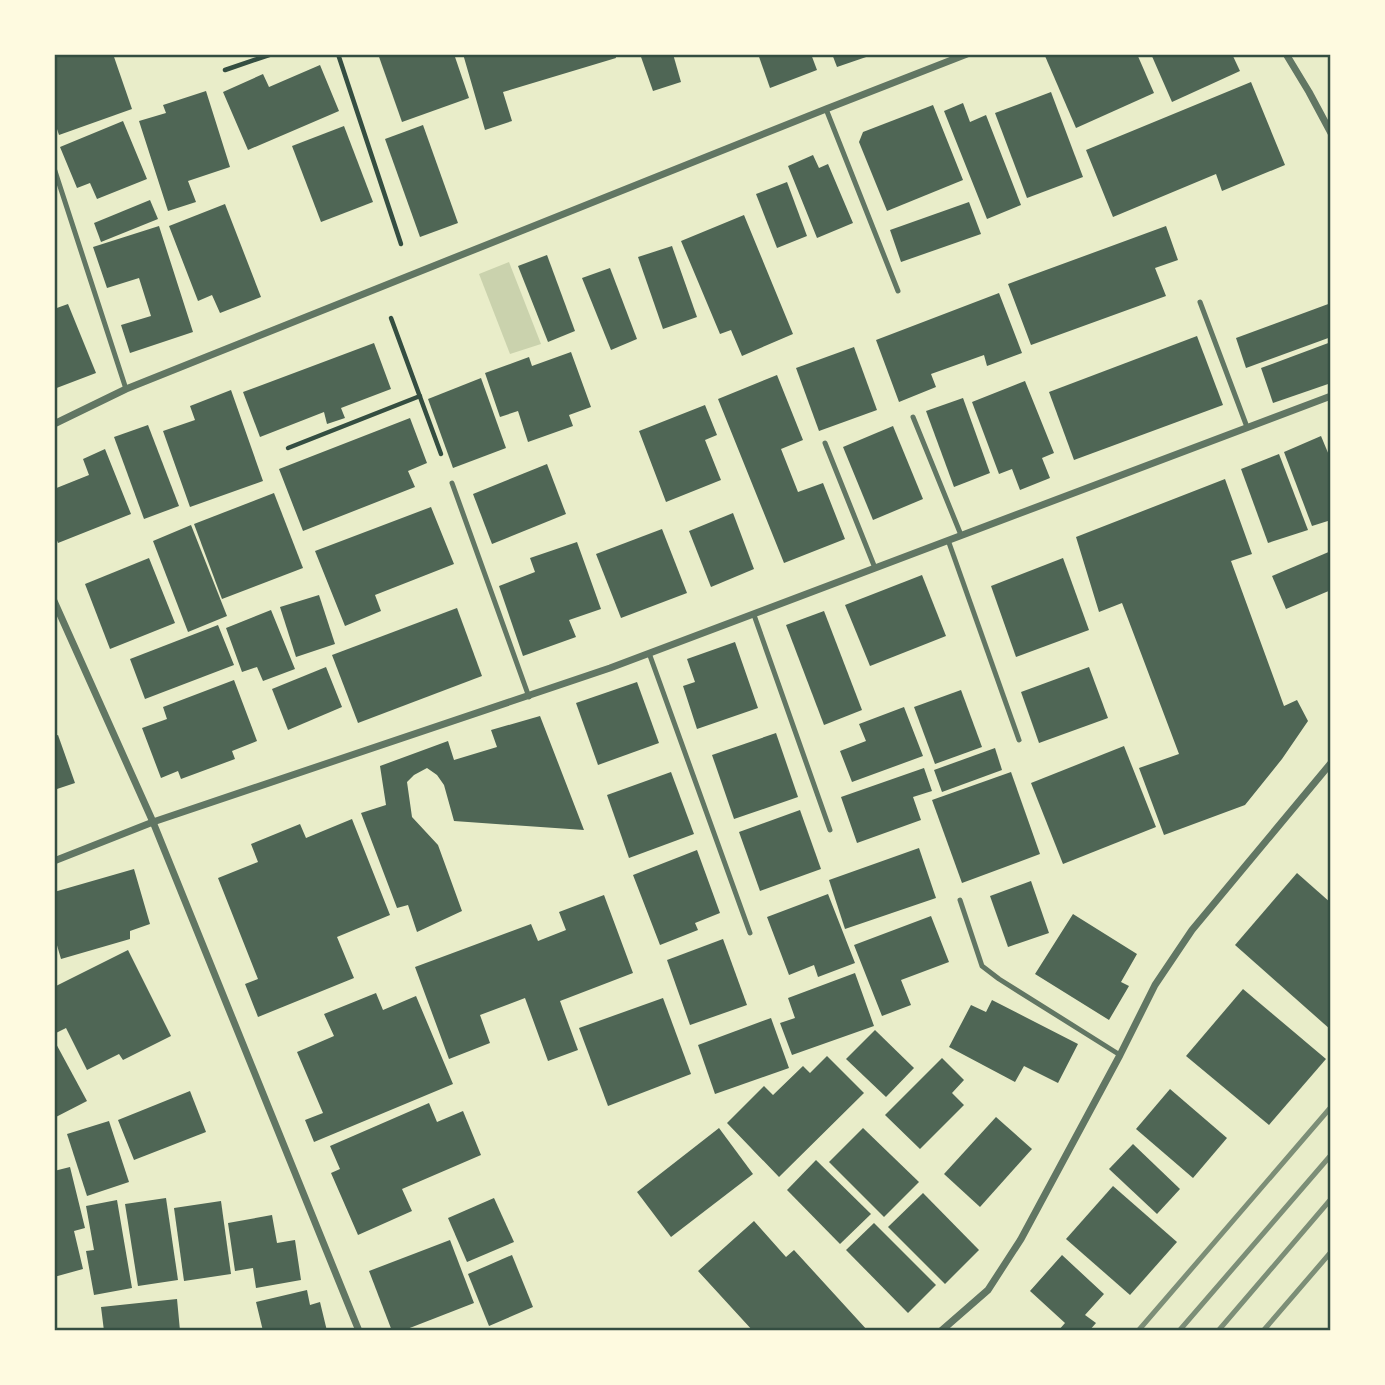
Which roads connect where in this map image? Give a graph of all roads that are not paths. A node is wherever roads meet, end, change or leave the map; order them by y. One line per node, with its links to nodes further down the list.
1 (967, 54): 3 (street)
2 (1286, 54): 4 (street)
3 (826, 108): 6 (lane); 8 (street)
4 (1331, 134)
5 (54, 168): 8 (lane)
6 (898, 291)
7 (1200, 302): 12 (lane)
8 (126, 389): 11 (street)
9 (1331, 396): 12 (street)
10 (913, 417): 15 (lane)
11 (54, 424)
12 (1247, 427): 15 (street)
13 (825, 443): 17 (lane)
14 (452, 483): 21 (lane)
15 (961, 535): 16 (street)
16 (948, 540): 17 (street); 22 (lane)
17 (874, 568): 19 (street)
18 (54, 601): 24 (street)
19 (754, 615): 20 (street); 25 (lane)
20 (649, 653): 21 (street); 28 (lane)
21 (529, 697): 24 (street)
22 (1019, 740)
23 (1331, 763): 29 (street)
24 (153, 822): 26 (street); 30 (street)
25 (830, 830)
26 (54, 861)
27 (960, 901): 29 (lane)
28 (750, 933)
29 (1120, 1055): 31 (street)
30 (359, 1331)
31 (941, 1331)

